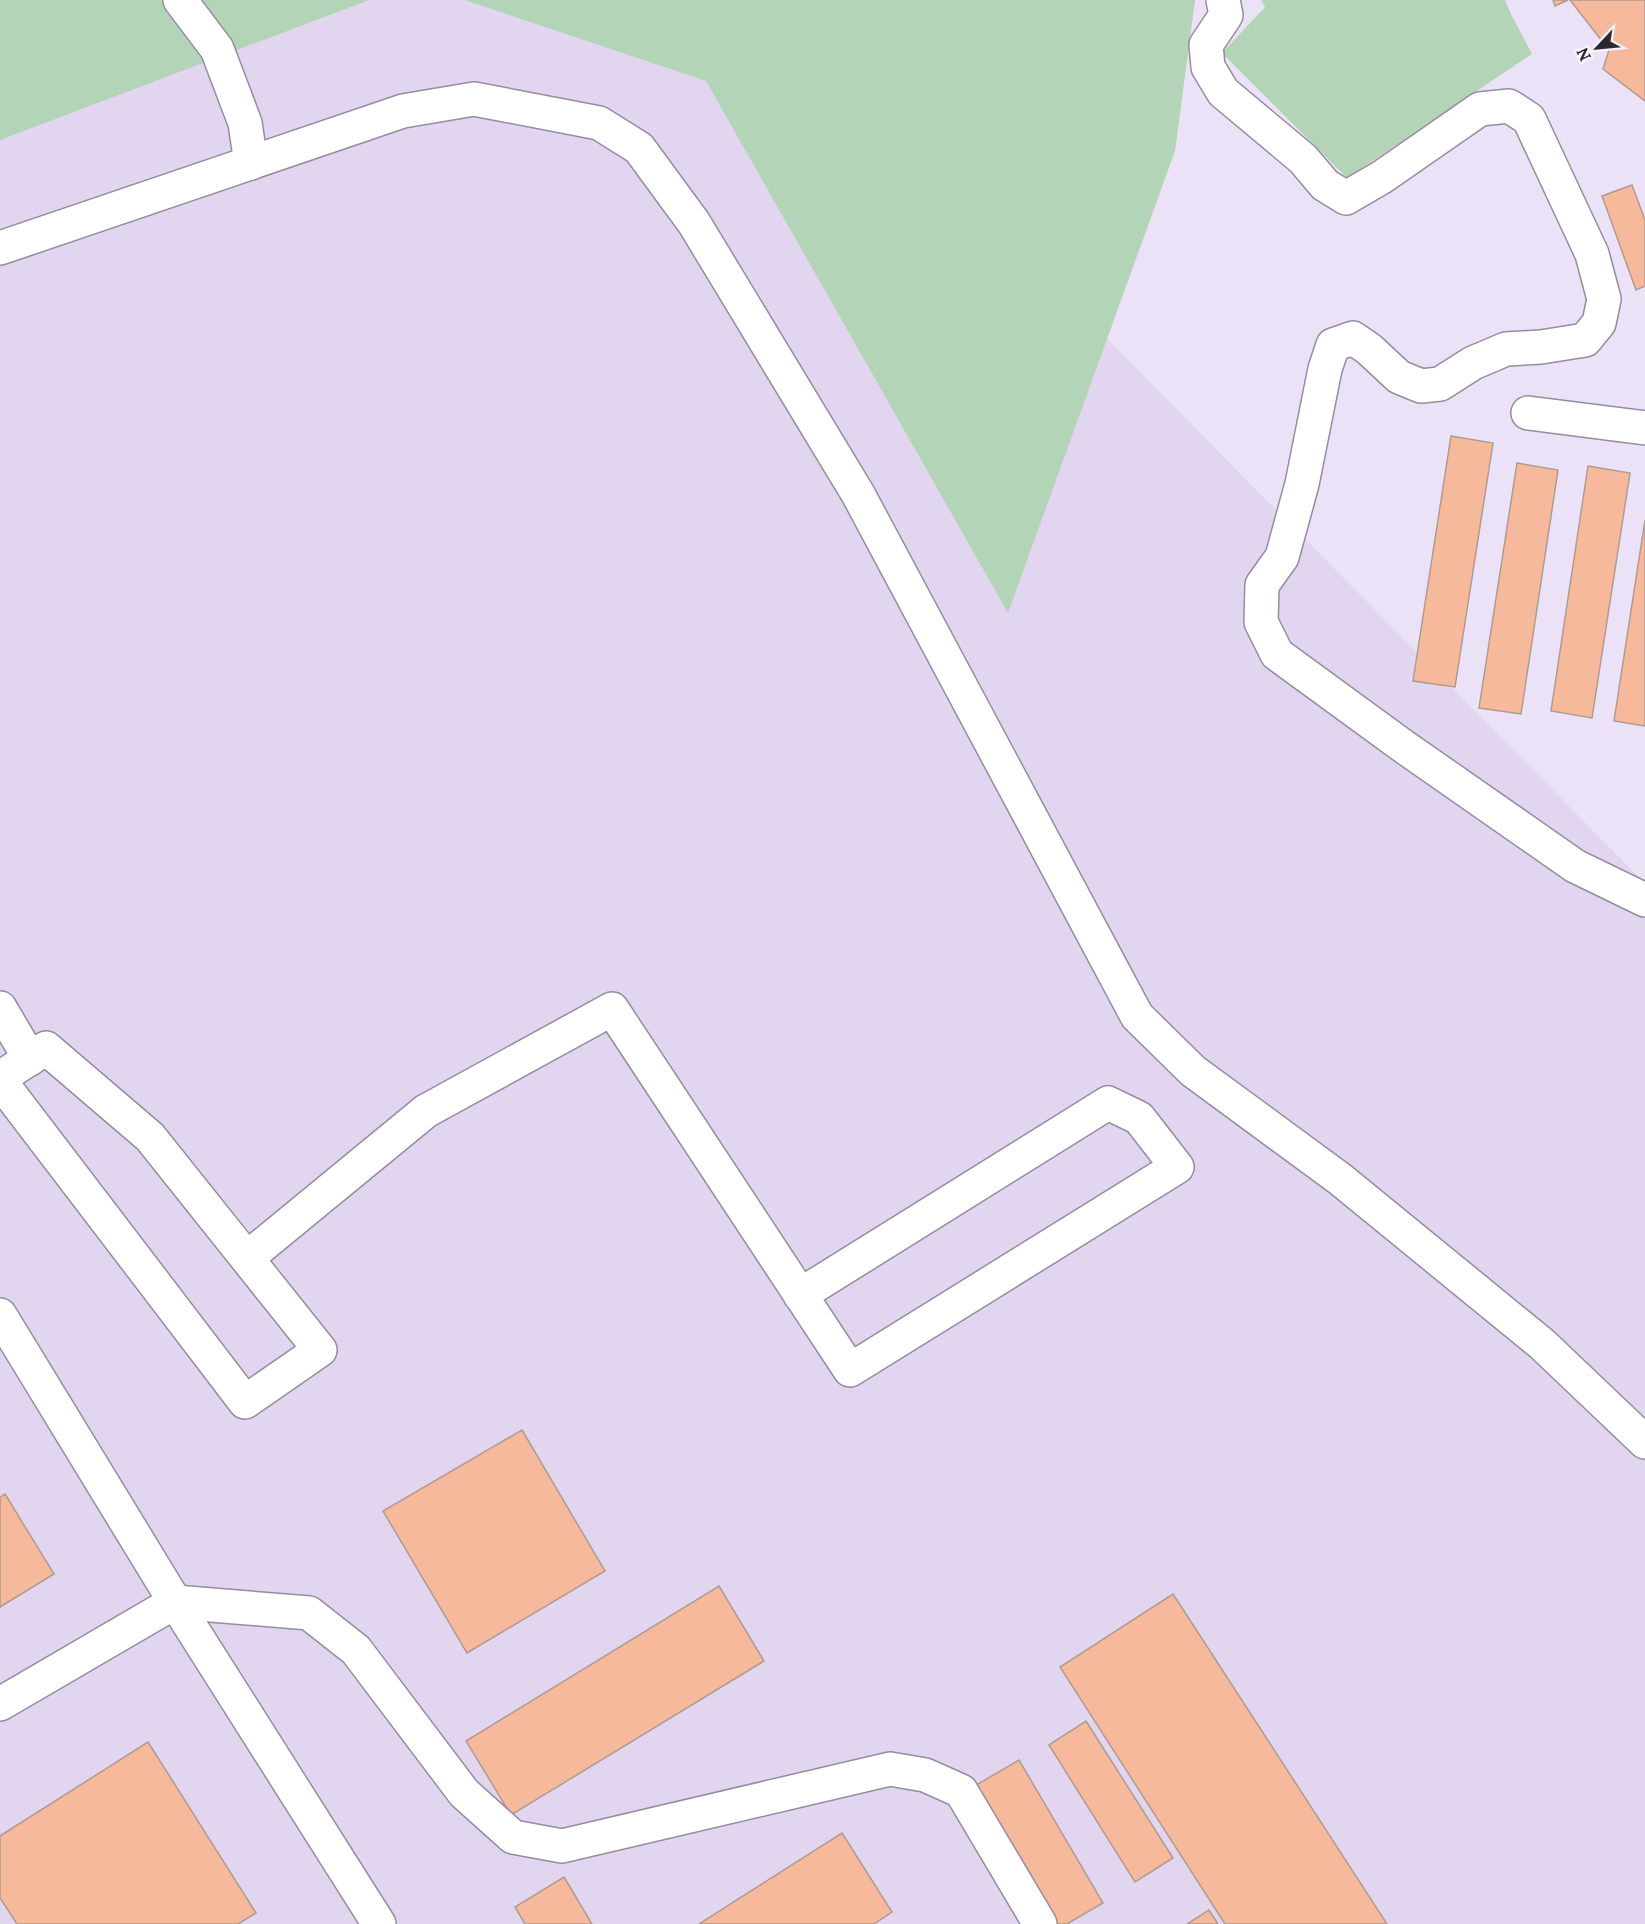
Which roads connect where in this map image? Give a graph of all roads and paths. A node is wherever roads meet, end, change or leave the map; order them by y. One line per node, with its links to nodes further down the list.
1 (180, 0): 3 (street)
2 (1223, 0): 7 (street)
3 (251, 163): 4 (street); 14 (street)
4 (0, 248)
5 (1528, 413): 6 (street)
6 (1645, 428)
7 (1645, 900)
8 (0, 1008): 9 (street)
9 (30, 1059): 10 (street); 11 (street)
10 (0, 1079): 11 (street)
11 (247, 1258): 12 (street)
12 (801, 1295): 12 (street)
13 (0, 1315): 15 (street)
14 (1645, 1442)
15 (175, 1602): 16 (street); 17 (street); 18 (street)
16 (0, 1704)
17 (379, 1924)
18 (1040, 1924)

